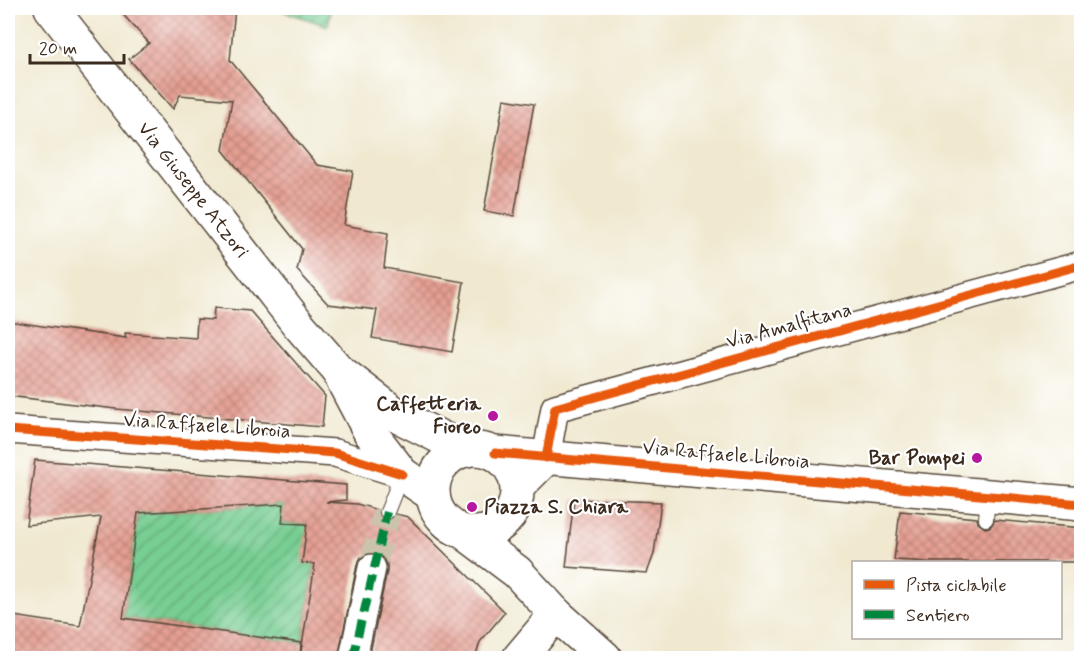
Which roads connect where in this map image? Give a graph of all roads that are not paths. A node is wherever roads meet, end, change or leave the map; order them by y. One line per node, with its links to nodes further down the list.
1 (51, 8): 3 (main road, Via Giuseppe Atzori)
2 (1082, 265): 9 (street, Via Amalfitana)
3 (338, 370): 4 (main road, Via Giuseppe Atzori); 6 (main road, Via Giuseppe Atzori)
4 (398, 416): 6 (street); 7 (main road, Via Giuseppe Atzori)
5 (8, 430): 8 (street, Via Raffaele Libroia)
6 (370, 432): 8 (street); 10 (main road, Via Giuseppe Atzori)
7 (480, 452): 9 (main road, Via Raffaele Libroia); 11 (main road, Via Giuseppe Atzori); 12 (main road)
8 (335, 453): 10 (street, Via Raffaele Libroia)
9 (546, 458): 11 (main road); 13 (main road, Via Raffaele Libroia)
10 (402, 474): 12 (main road, Via Giuseppe Atzori); 14 (lane)
11 (517, 494): 15 (main road); 17 (main road)
12 (433, 495): 15 (main road)
13 (1082, 504)
14 (387, 512)
15 (465, 533): 17 (main road)
16 (372, 568): 19 (street)
17 (517, 572): 18 (main road)
18 (556, 614): 20 (main road); 21 (main road)
19 (353, 658)
20 (519, 658)
21 (605, 658)

